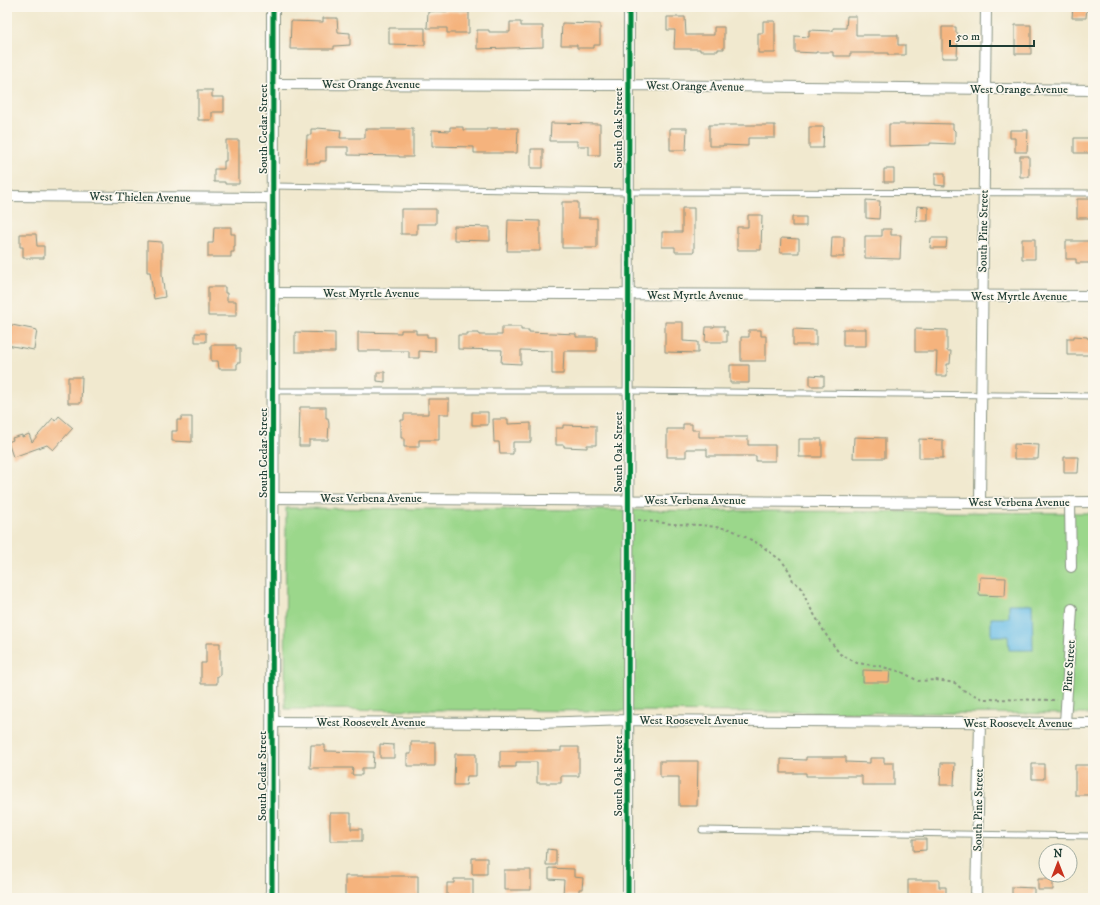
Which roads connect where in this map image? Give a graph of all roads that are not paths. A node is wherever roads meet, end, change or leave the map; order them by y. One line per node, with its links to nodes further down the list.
1 (273, 7): 4 (street, South Cedar Street)
2 (629, 7): 5 (street, South Oak Street)
3 (986, 7): 6 (street, South Pine Street)
4 (273, 84): 5 (street, West Orange Avenue); 8 (street, South Cedar Street)
5 (628, 85): 6 (street, West Orange Avenue); 9 (street, South Oak Street)
6 (984, 89): 7 (street, West Orange Avenue); 10 (street, South Pine Street)
7 (1093, 90)
8 (273, 192): 9 (lane); 12 (street, West Thielen Avenue); 13 (street, South Cedar Street)
9 (628, 192): 10 (lane); 14 (street, South Oak Street)
10 (983, 193): 11 (lane); 15 (street, South Pine Street)
11 (1093, 193)
12 (7, 196)
13 (273, 293): 14 (street, West Myrtle Avenue); 17 (street, South Cedar Street)
14 (628, 295): 15 (street, West Myrtle Avenue); 18 (street, South Oak Street)
15 (982, 296): 16 (street, West Myrtle Avenue); 19 (street, South Pine Street)
16 (1093, 296)
17 (273, 391): 18 (lane); 21 (street, South Cedar Street)
18 (628, 391): 19 (lane); 22 (street, South Oak Street)
19 (982, 394): 20 (lane); 25 (street, South Pine Street)
20 (1093, 396)
21 (273, 498): 22 (street, West Verbena Avenue); 29 (street, South Cedar Street)
22 (628, 500): 25 (street, West Verbena Avenue); 28 (street, South Oak Street)
23 (1070, 502): 24 (street, West Verbena Avenue); 25 (street, West Verbena Avenue); 26 (street)
24 (1093, 502)
25 (980, 503)
26 (1071, 567)
27 (1072, 609): 31 (street, Pine Street)
28 (628, 720): 29 (street, West Roosevelt Avenue); 30 (street, West Roosevelt Avenue); 37 (street, South Oak Street)
29 (272, 722): 36 (street, South Cedar Street)
30 (980, 723): 31 (street, West Roosevelt Avenue); 34 (street, South Pine Street)
31 (1064, 723): 32 (street, West Roosevelt Avenue)
32 (1093, 723)
33 (702, 830): 34 (lane)
34 (978, 835): 35 (lane); 38 (street, South Pine Street)
35 (1093, 836)
36 (272, 898)
37 (628, 898)
38 (976, 898)

